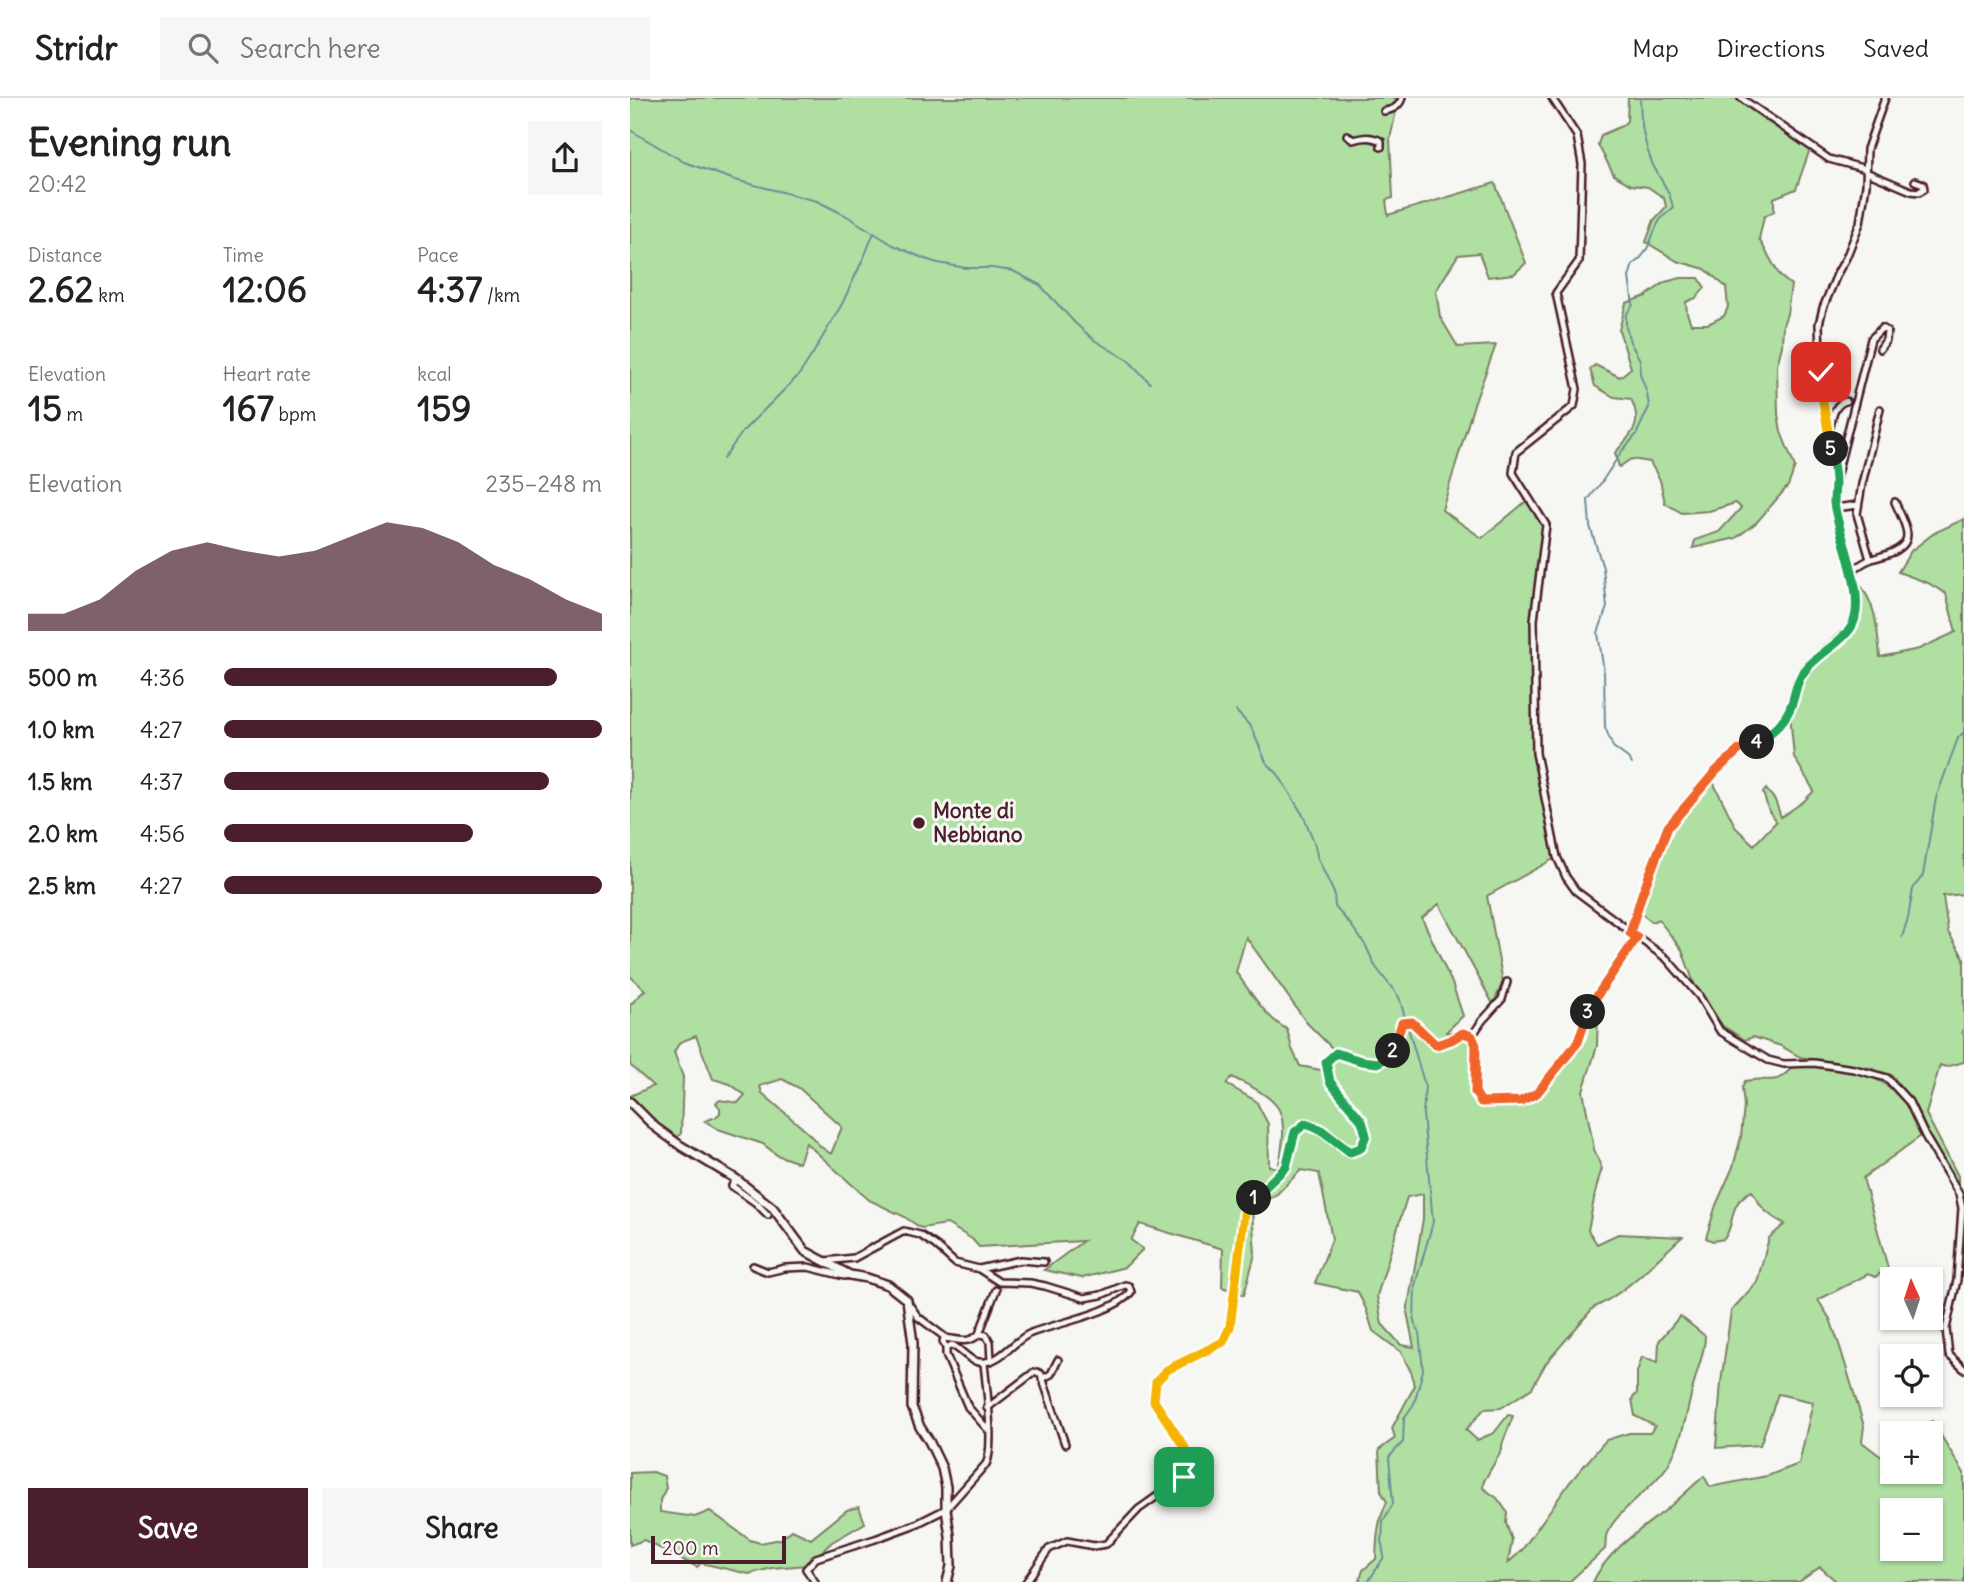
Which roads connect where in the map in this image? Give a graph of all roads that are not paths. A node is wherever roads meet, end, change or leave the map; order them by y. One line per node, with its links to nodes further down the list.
1 (1402, 98): 5 (street)
2 (1552, 98): 20 (street)
3 (1741, 98): 8 (street)
4 (1885, 98): 8 (street)
5 (1384, 111)
6 (1347, 135): 7 (street)
7 (1381, 147)
8 (1866, 170): 9 (street); 13 (street)
9 (1914, 181)
10 (1880, 349): 14 (street)
11 (1846, 401): 13 (street)
12 (1880, 409): 16 (street)
13 (1829, 434): 14 (street)
14 (1835, 481): 17 (street)
15 (1895, 502): 18 (street)
16 (1858, 505): 17 (street); 18 (street)
17 (1835, 509): 19 (street)
18 (1870, 559): 19 (street)
19 (1852, 569): 20 (street)
20 (1630, 933): 21 (street)
21 (1637, 937): 23 (street); 39 (street)
22 (1507, 982): 23 (street)
23 (1472, 1036): 47 (street)
24 (630, 1102): 25 (street)
25 (736, 1179): 26 (street); 27 (street)
26 (768, 1215)
27 (823, 1261): 30 (street); 31 (street)
28 (1044, 1262): 30 (street)
29 (753, 1266): 31 (street)
30 (979, 1269): 38 (street)
31 (850, 1275): 33 (street)
32 (996, 1290): 34 (street)
33 (906, 1300): 35 (street); 44 (street)
34 (979, 1334): 35 (street); 38 (street)
35 (946, 1338): 36 (street)
36 (946, 1348): 38 (street); 42 (street)
37 (1059, 1360): 40 (street)
38 (987, 1362): 41 (street)
39 (1964, 1369)
40 (1042, 1379): 41 (street); 43 (street)
41 (987, 1408): 42 (street)
42 (990, 1432): 44 (street)
43 (1065, 1444)
44 (946, 1509): 45 (street); 46 (street)
45 (815, 1582)
46 (947, 1582)
47 (1026, 1582)

